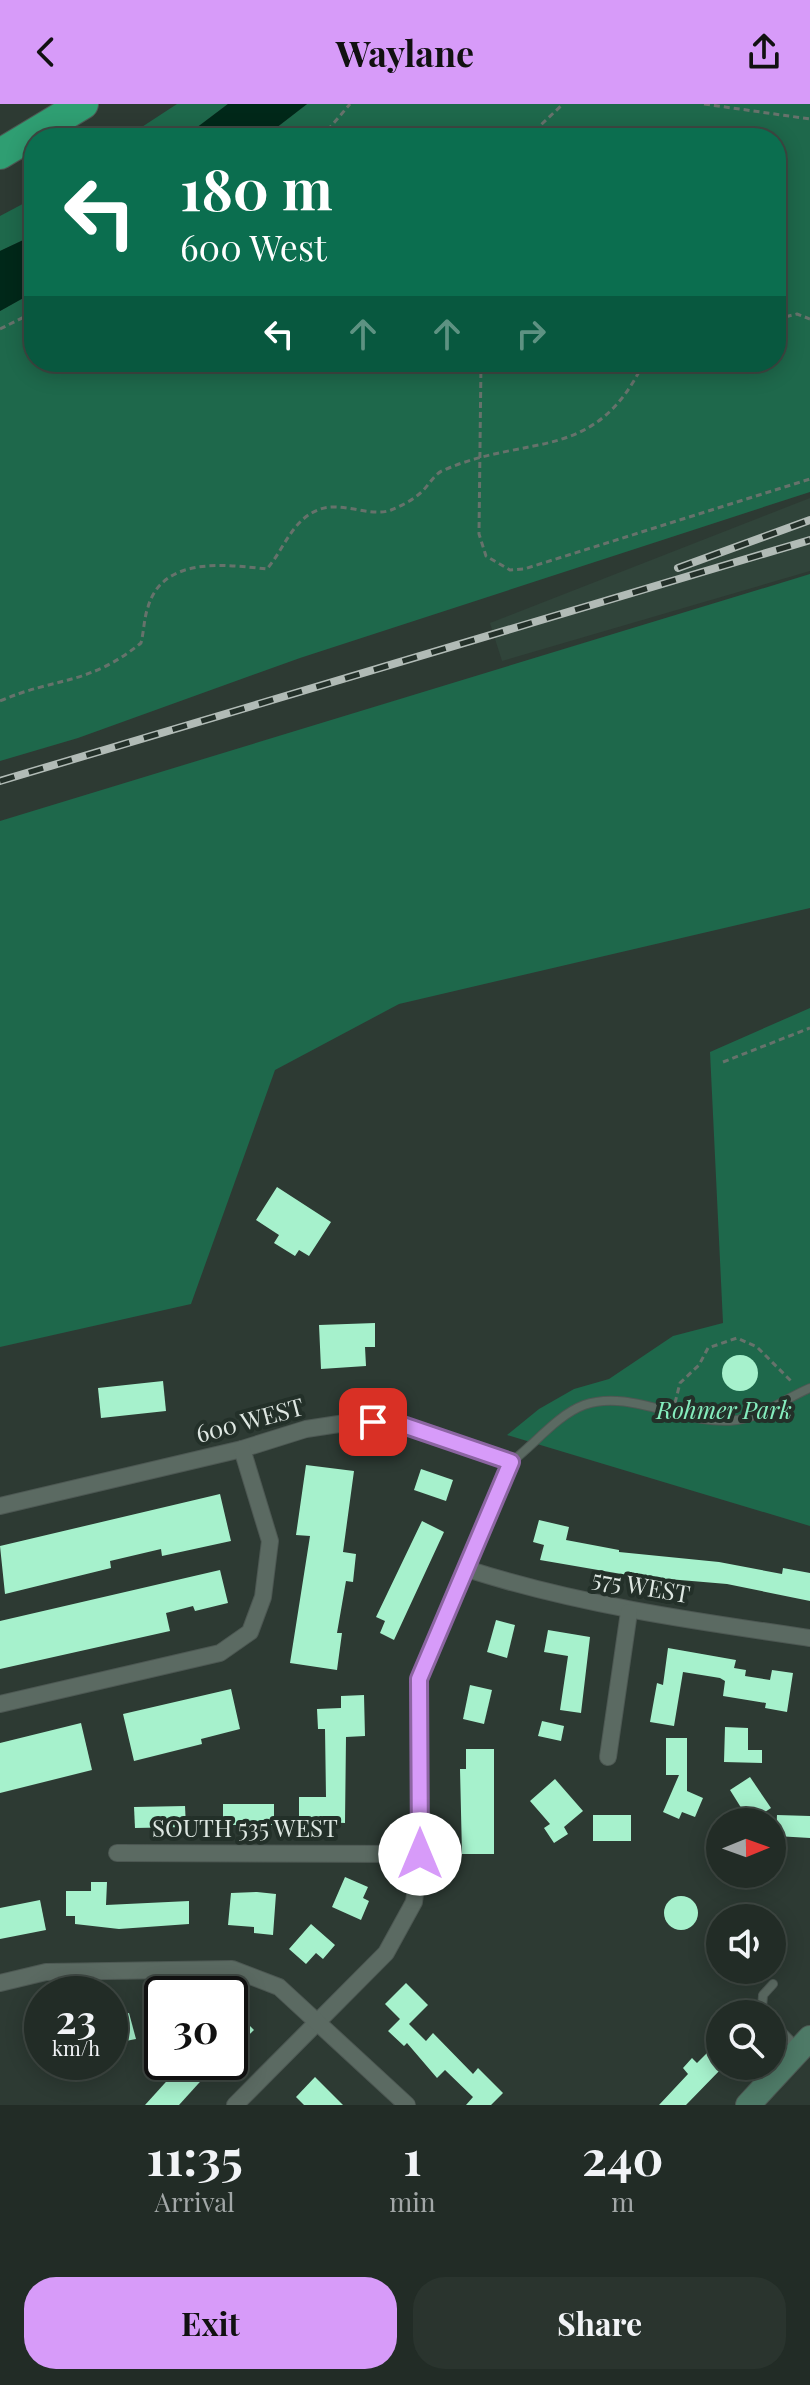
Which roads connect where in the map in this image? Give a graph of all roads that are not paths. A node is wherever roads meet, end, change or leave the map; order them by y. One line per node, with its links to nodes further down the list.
1 (83, 104): 2 (highway)
2 (43, 128)
3 (24, 140): 4 (highway)
4 (0, 154)
5 (806, 1390): 7 (lane)
6 (242, 1449): 7 (street, 600 WEST); 8 (street, 600 WEST); 12 (street)
7 (511, 1462): 9 (street)
8 (0, 1506)
9 (467, 1569): 10 (street, 575 WEST); 15 (street)
10 (629, 1612): 11 (street, 575 WEST); 13 (street)
11 (810, 1638)
12 (0, 1704)
13 (608, 1757)
14 (117, 1853): 15 (street, SOUTH 535 WEST)
15 (420, 1854): 19 (street)
16 (0, 1983): 19 (street)
17 (773, 1984): 18 (lane)
18 (763, 2000)
19 (319, 2020): 22 (street); 23 (street)
20 (786, 2031): 21 (lane)
21 (805, 2044): 24 (street)
22 (235, 2105)
23 (407, 2105)
24 (748, 2105)

